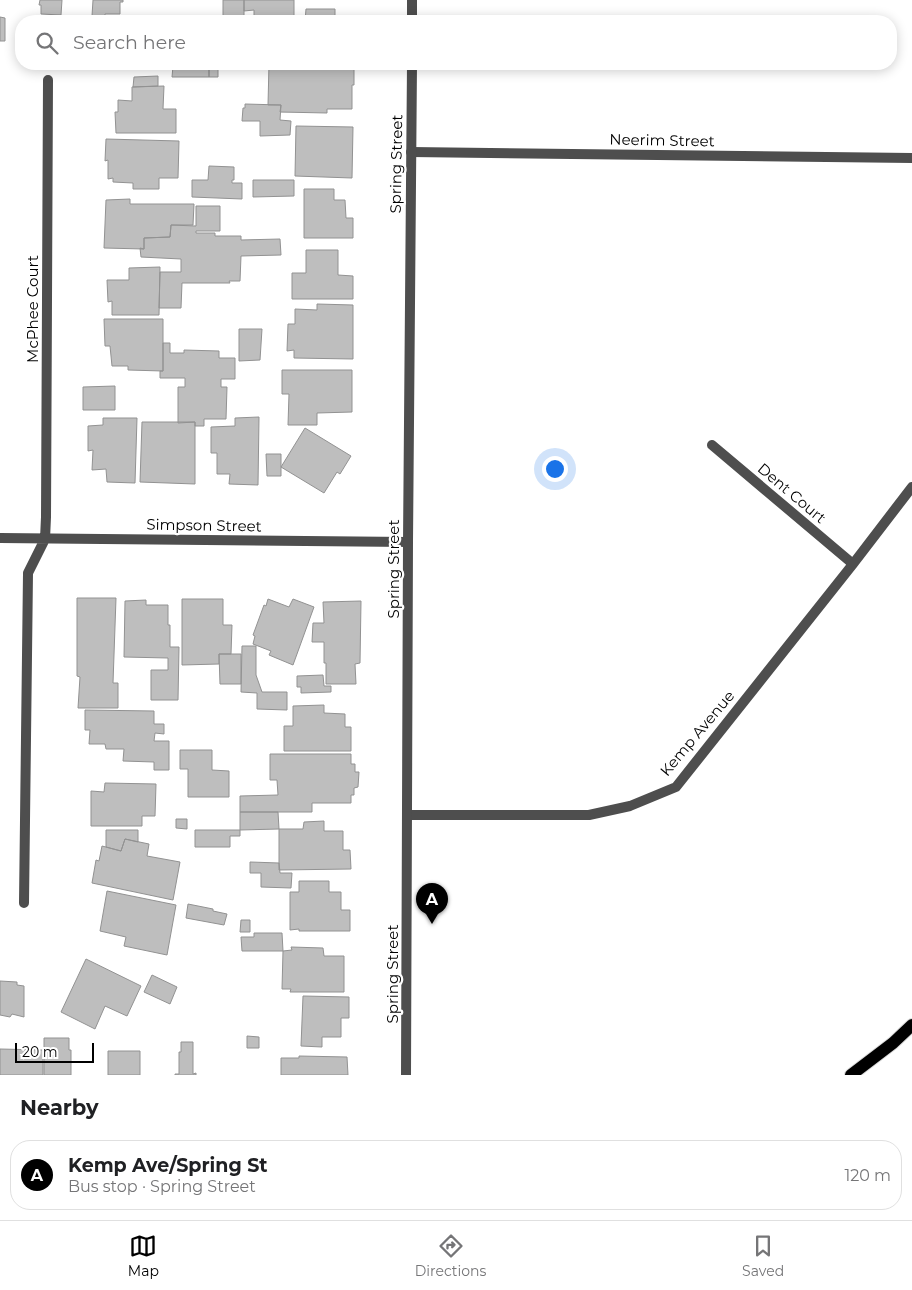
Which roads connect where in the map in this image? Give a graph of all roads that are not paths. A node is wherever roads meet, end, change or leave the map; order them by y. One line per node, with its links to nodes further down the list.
1 (412, 0): 2 (street)
2 (412, 15)
3 (412, 70): 5 (street, Spring Street)
4 (48, 80): 10 (street, McPhee Court)
5 (411, 152): 6 (street, Neerim Street); 11 (street, Spring Street)
6 (912, 158)
7 (712, 445): 12 (street, Dent Court)
8 (912, 487): 12 (street, Kemp Avenue)
9 (0, 538): 10 (street, Simpson Street)
10 (45, 539): 11 (street, Simpson Street); 14 (street)
11 (408, 542): 13 (street, Spring Street)
12 (853, 564): 13 (street, Kemp Avenue)
13 (408, 815): 16 (street, Spring Street)
14 (24, 903)
15 (912, 1025): 17 (main road)
16 (406, 1075)
17 (851, 1075)

